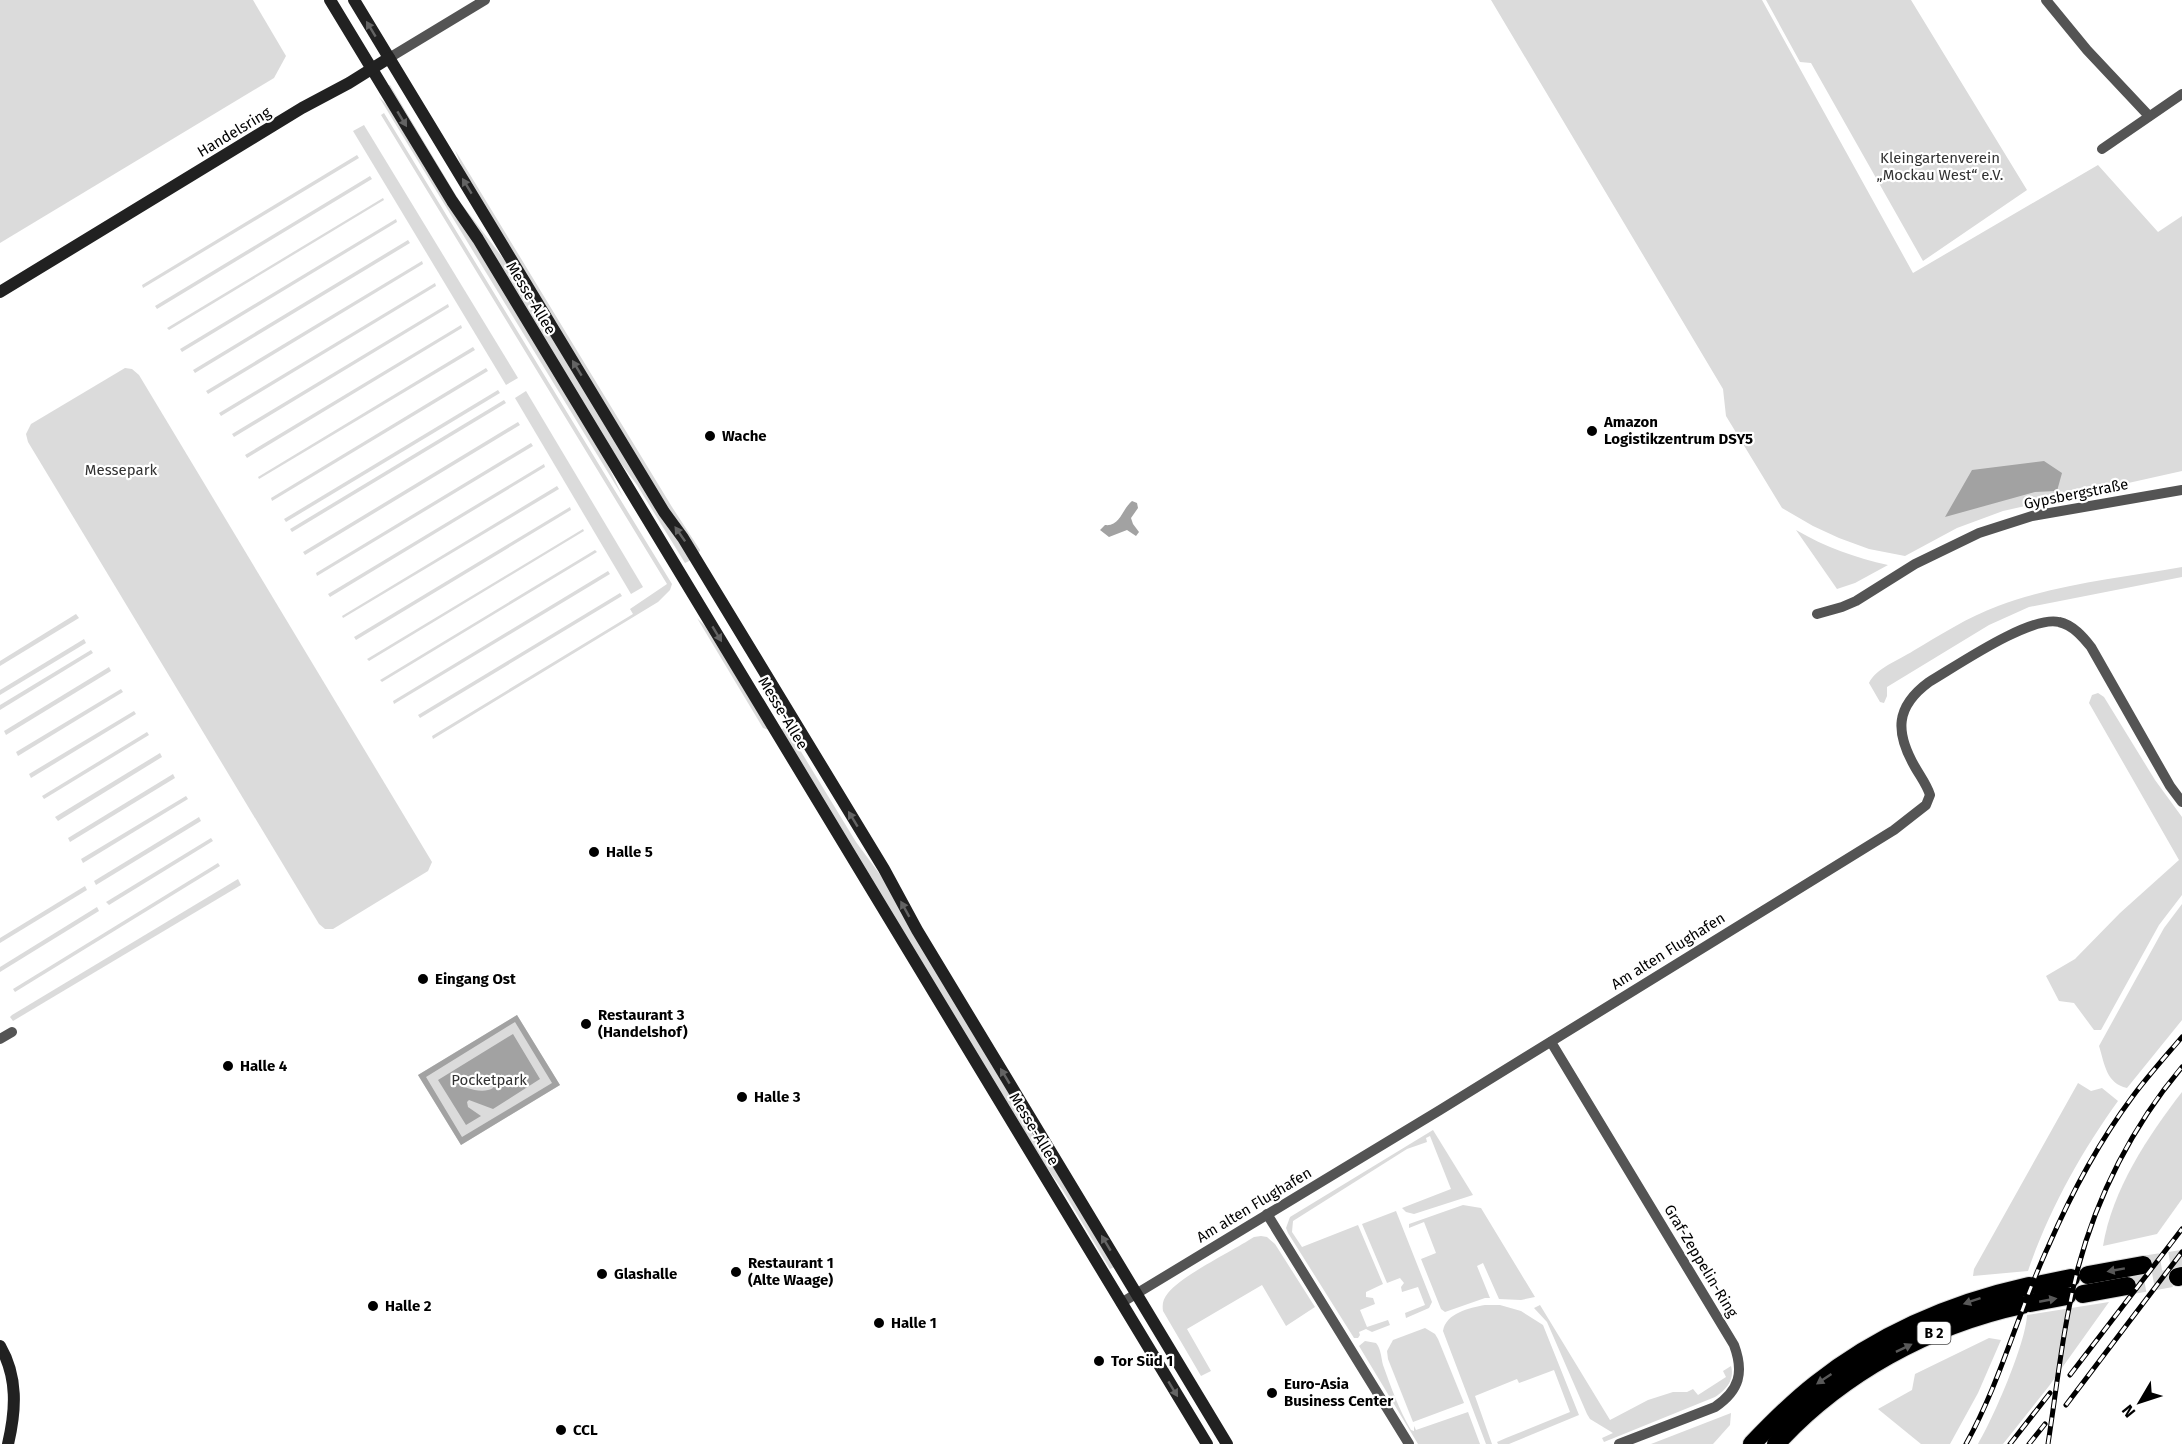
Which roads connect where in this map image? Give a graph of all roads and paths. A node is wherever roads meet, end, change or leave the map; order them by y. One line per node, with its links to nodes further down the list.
1 (330, 0): 6 (main road, Messe-Allee)
2 (354, 0): 5 (main road, Messe-Allee, one-way to 2)
3 (485, 0): 5 (street, Handelsring)
4 (2046, 0): 8 (street)
5 (389, 58): 6 (main road, Handelsring); 18 (main road, Messe-Allee, one-way to 5)
6 (372, 69): 10 (main road, Handelsring); 20 (main road, Messe-Allee, one-way to 20)
7 (2182, 94): 8 (street)
8 (2149, 116): 9 (street)
9 (2102, 149)
10 (0, 292)
11 (2182, 490): 12 (street, Gypsbergstraße)
12 (1817, 614)
13 (2182, 802): 14 (street, Am alten Flughafen)
14 (1551, 1042): 15 (street, Am alten Flughafen); 26 (street, Graf-Zeppelin-Ring)
15 (1268, 1214): 18 (street, Am alten Flughafen); 25 (street)
16 (2143, 1265): 19 (highway, B 2, one-way to 19)
17 (2127, 1286): 19 (highway, B 2, one-way to 17)
18 (1136, 1293): 20 (street, Am alten Flughafen); 24 (main road, Messe-Allee)
19 (2029, 1295): 27 (highway, B 2, one-way to 27); 28 (highway, B 2, one-way to 19)
20 (1121, 1303): 23 (main road, Messe-Allee, one-way to 23)
21 (0, 1346): 22 (main road)
22 (8, 1444)
23 (1207, 1444)
24 (1227, 1444)
25 (1409, 1444)
26 (1618, 1444)
27 (1752, 1444)
28 (1776, 1444)

